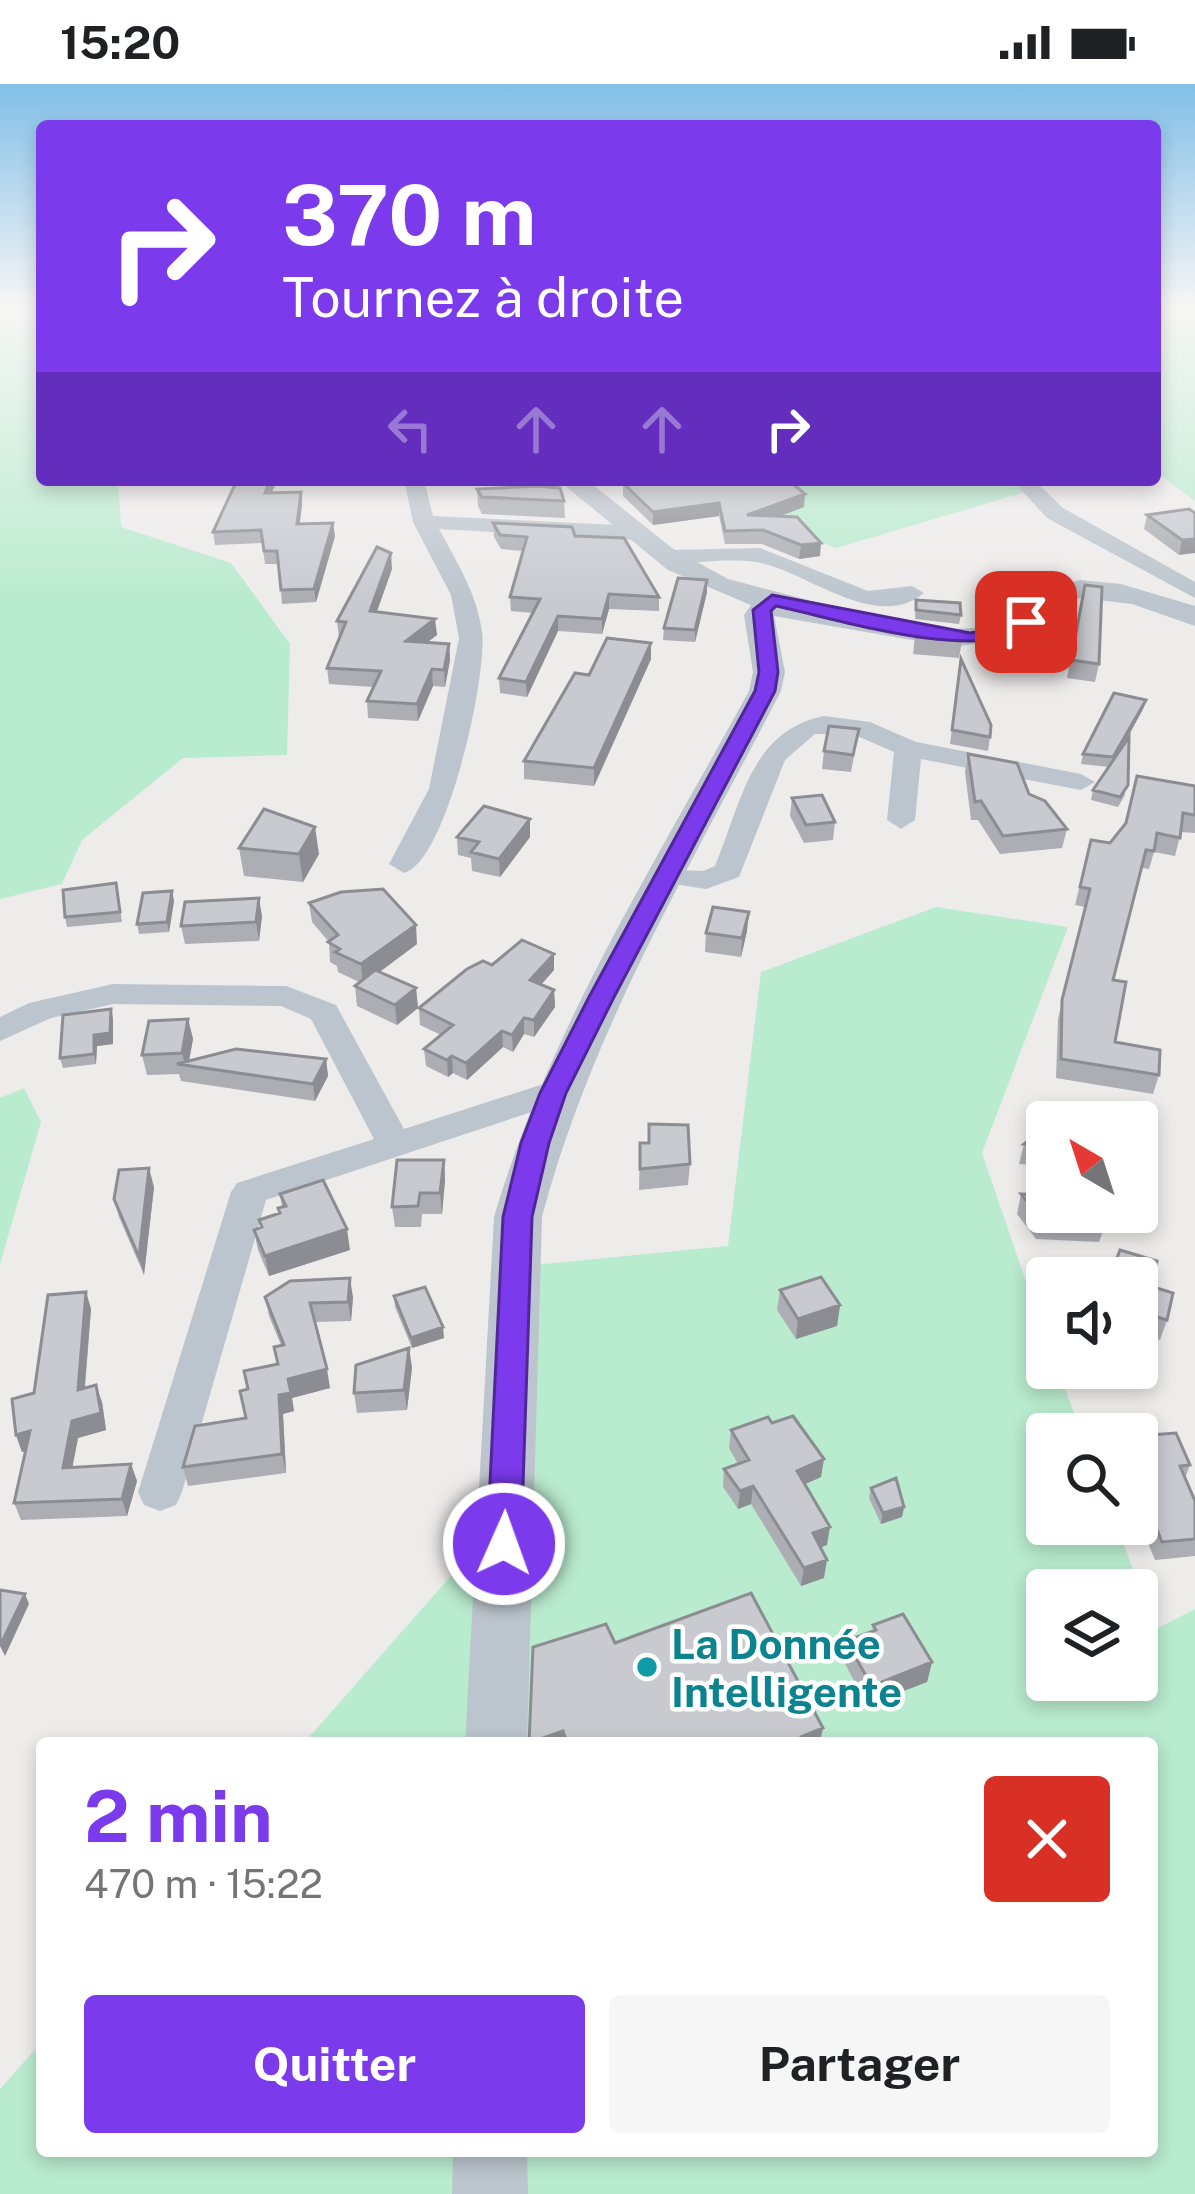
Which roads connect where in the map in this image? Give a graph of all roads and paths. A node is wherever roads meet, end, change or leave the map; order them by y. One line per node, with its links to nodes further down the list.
1 (416, 486): 4 (street)
2 (579, 486): 5 (street)
3 (1028, 486): 7 (street)
4 (424, 522): 5 (street); 14 (street)
5 (639, 533): 6 (street)
6 (669, 557): 8 (street); 10 (street)
7 (1195, 591)
8 (912, 593)
9 (1195, 617): 10 (street)
10 (768, 619): 15 (street)
11 (908, 749): 12 (street); 13 (street); 15 (street)
12 (1081, 782)
13 (901, 820)
14 (404, 864)
15 (666, 875): 17 (street)
16 (0, 1030): 18 (street)
17 (553, 1093): 18 (street); 20 (street)
18 (394, 1143): 19 (street)
19 (160, 1492)
20 (496, 1737)
21 (490, 2157): 22 (street)
22 (490, 2194)

